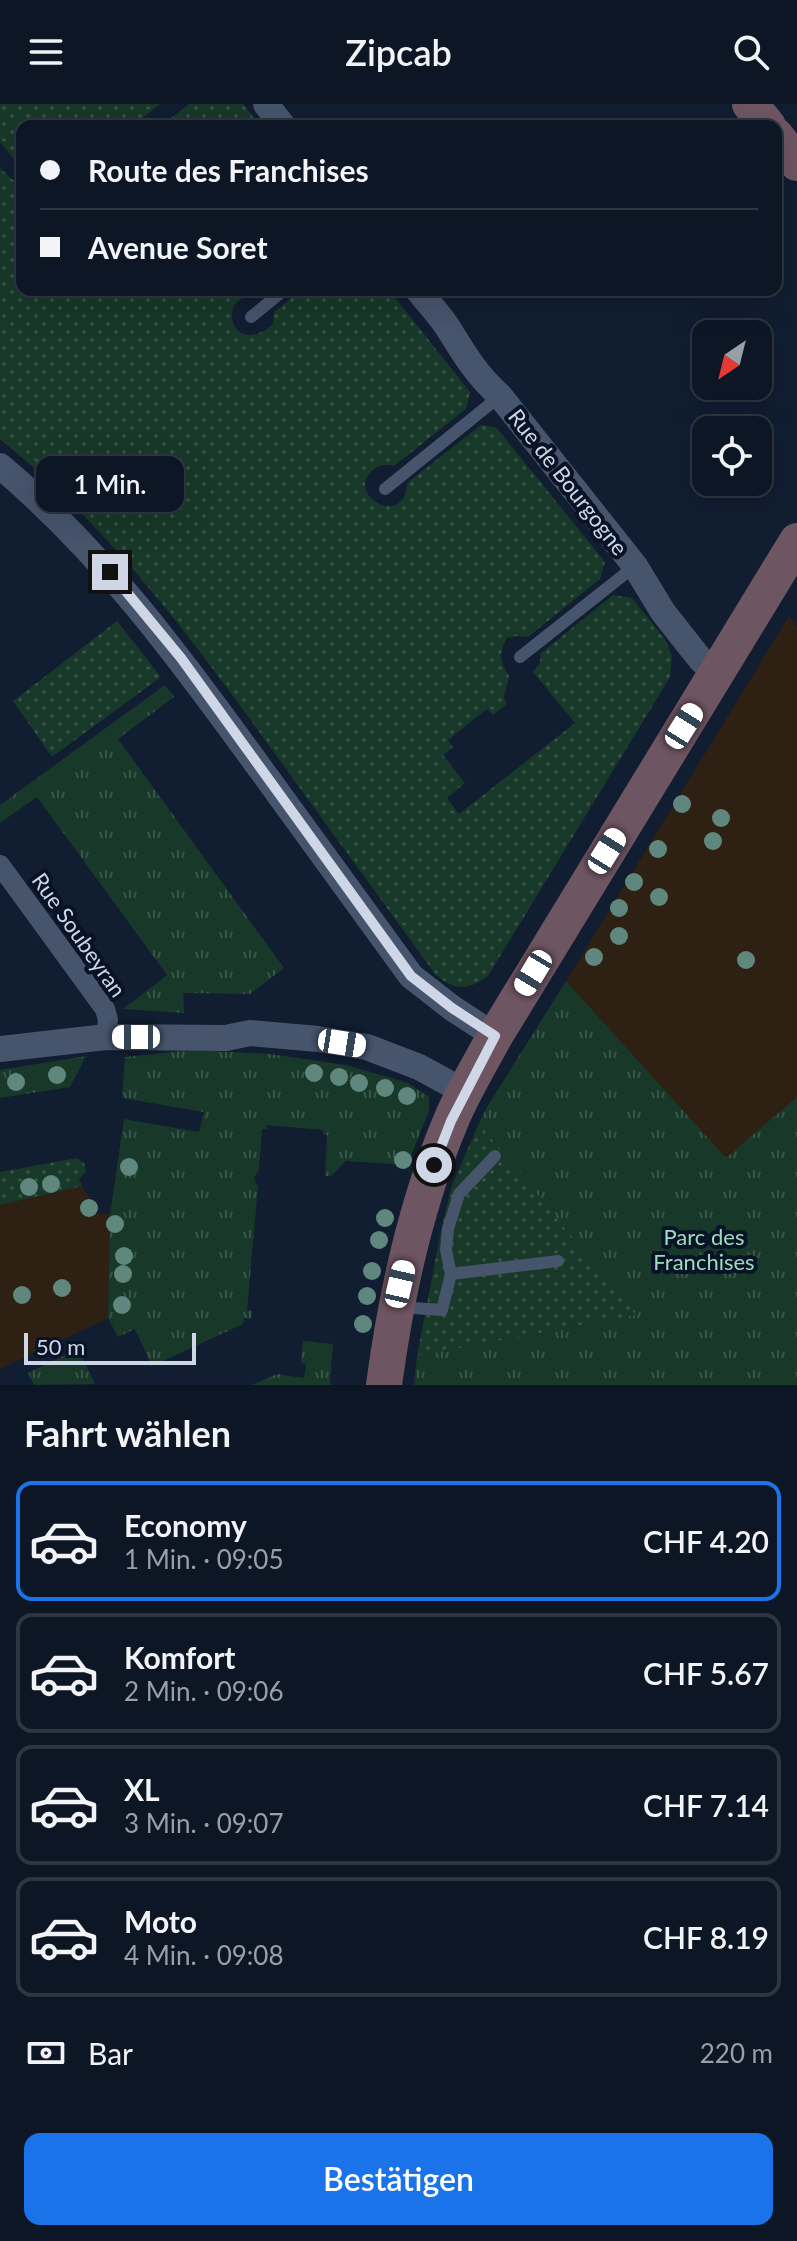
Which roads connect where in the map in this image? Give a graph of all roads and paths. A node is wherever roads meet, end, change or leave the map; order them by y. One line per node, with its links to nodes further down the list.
1 (266, 104): 3 (street)
2 (750, 104): 4 (main road)
3 (278, 120)
4 (763, 120)
5 (782, 144): 6 (main road)
6 (797, 163)
7 (277, 296): 9 (lane)
8 (423, 296): 10 (street, Rue de Bourgogne)
9 (251, 317)
10 (500, 396): 12 (lane); 14 (street, Rue de Bourgogne)
11 (0, 466): 18 (street)
12 (385, 489)
13 (797, 541): 16 (main road)
14 (635, 566): 15 (lane); 16 (street, Rue de Bourgogne)
15 (520, 657)
16 (717, 674): 18 (main road)
17 (0, 865): 19 (street, Rue Soubeyran)
18 (495, 1036): 21 (main road)
19 (106, 1037): 20 (street); 21 (street)
20 (0, 1049)
21 (465, 1092): 25 (main road)
22 (495, 1156): 24 (lane)
23 (558, 1261): 24 (lane)
24 (451, 1274): 25 (lane)
25 (396, 1307): 26 (main road)
26 (384, 1385)

